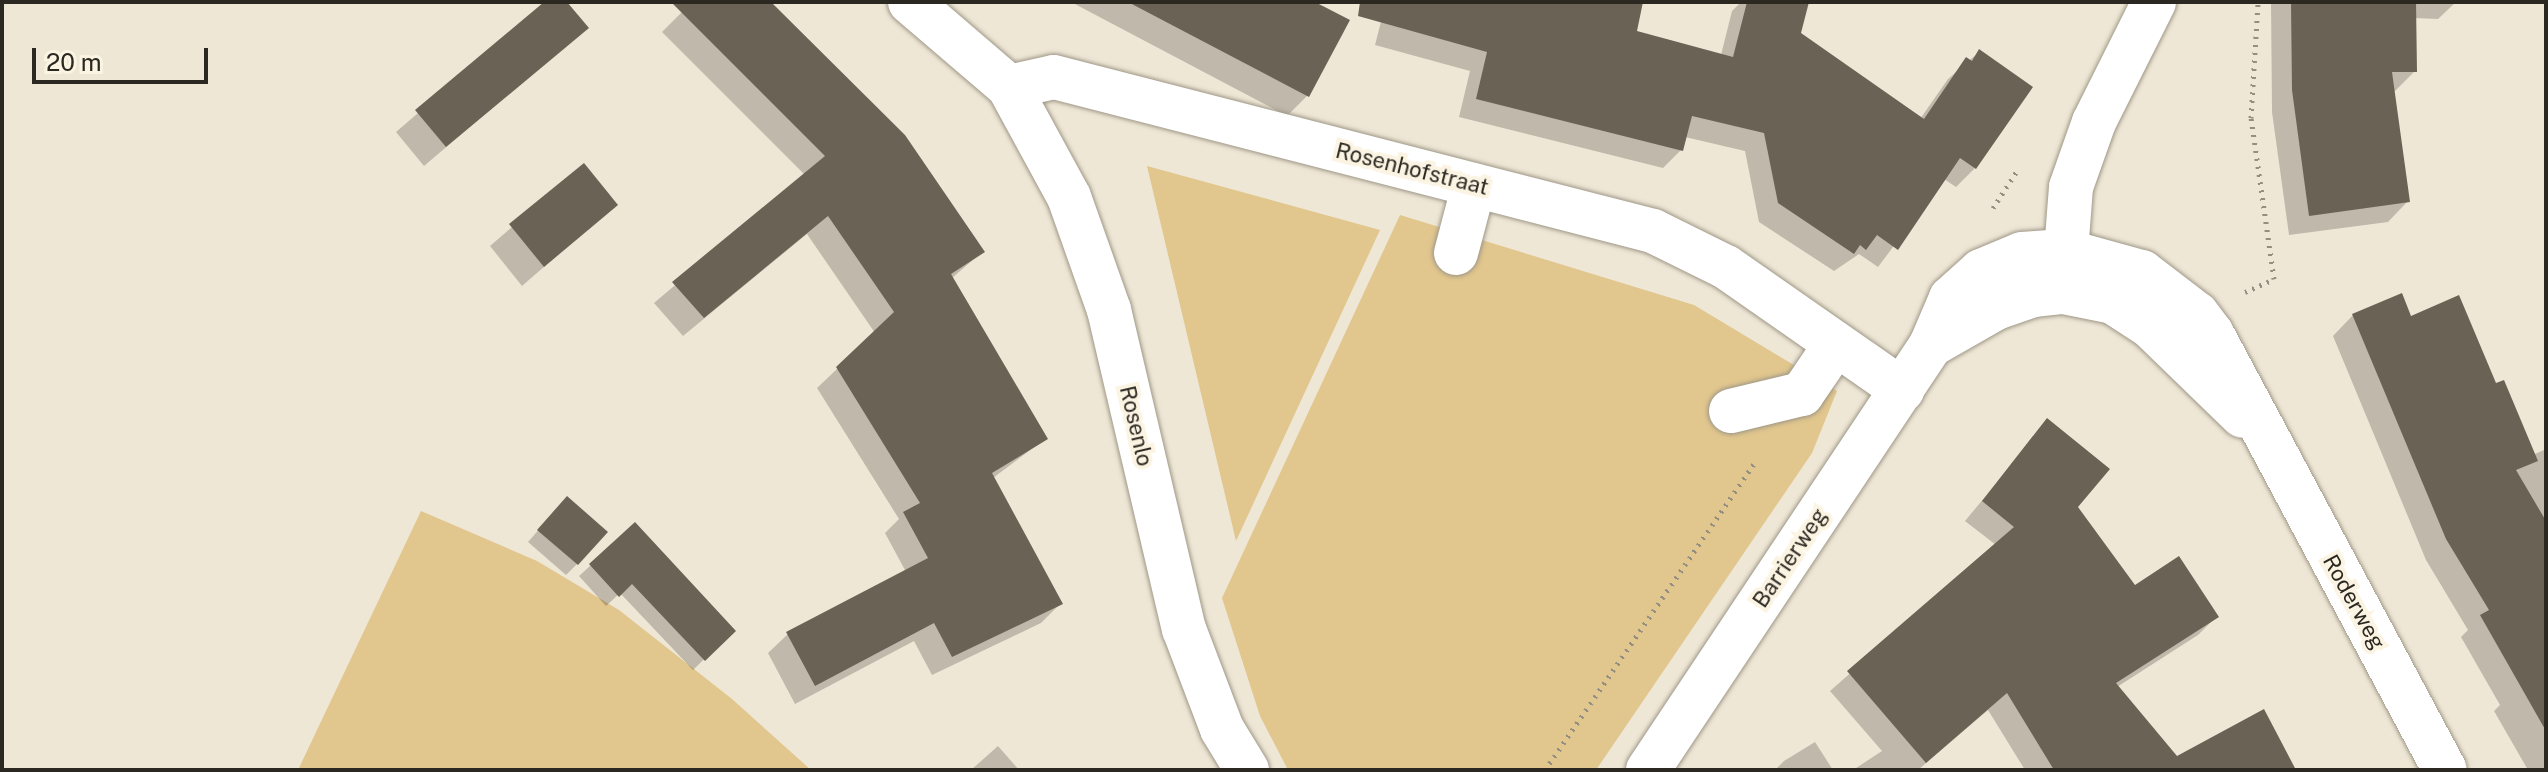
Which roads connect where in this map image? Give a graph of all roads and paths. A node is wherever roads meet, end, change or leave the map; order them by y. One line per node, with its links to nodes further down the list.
1 (910, 2): 4 (street)
2 (2154, 2): 9 (street)
3 (2258, 2): 10 (path)
4 (1009, 87): 6 (street, Rosenhofstraat); 16 (street, Rosenlo)
5 (2028, 155): 7 (path)
6 (1474, 185): 8 (street); 11 (street, Rosenhofstraat)
7 (1984, 221)
8 (1456, 253)
9 (2064, 272): 10 (street, Roderweg); 12 (street, Barrierweg); 15 (street, Roderweg)
10 (2197, 314): 15 (street, Roderweg)
11 (1836, 344): 12 (street, Rosenhofstraat); 13 (street)
12 (1902, 390): 18 (street, Barrierweg)
13 (1802, 394): 14 (street); 17 (path)
14 (1731, 411)
15 (2262, 435): 19 (street, Roderweg)
16 (1247, 770)
17 (1545, 770)
18 (1648, 770)
19 (2445, 770)

